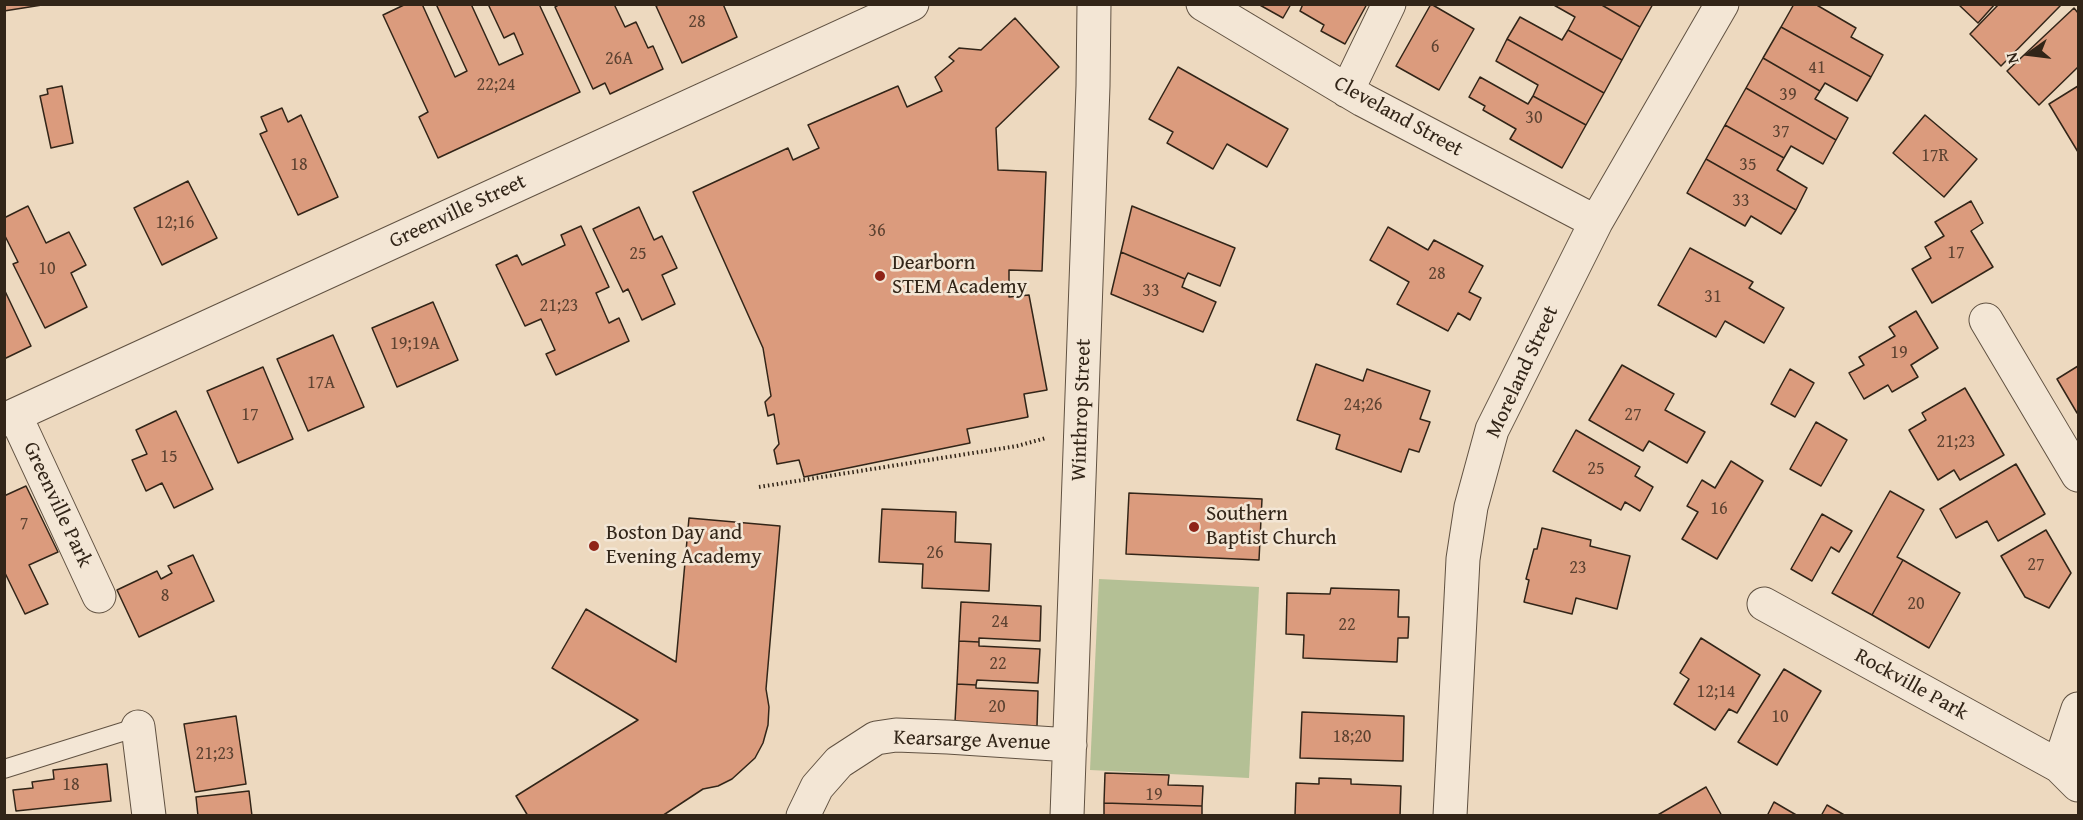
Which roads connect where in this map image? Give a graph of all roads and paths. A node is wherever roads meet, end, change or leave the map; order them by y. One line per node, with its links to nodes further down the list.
1 (912, 4): 9 (street, Greenville Street)
2 (1094, 4): 10 (street, Winthrop Street)
3 (1203, 4): 6 (street, Cleveland Street)
4 (1389, 4): 6 (street)
5 (1722, 4): 7 (street, Moreland Street)
6 (1347, 91): 7 (street, Cleveland Street)
7 (1596, 222): 23 (street, Moreland Street)
8 (1986, 320): 11 (street)
9 (10, 417): 13 (street, Greenville Park)
10 (1082, 429): 12 (path); 17 (street, Winthrop Street)
11 (2079, 476)
12 (759, 487)
13 (99, 596)
14 (1764, 604): 19 (street, Rockville Park)
15 (2079, 710): 19 (street, Rockville Park)
16 (138, 727): 18 (lane); 20 (street)
17 (1070, 745): 21 (street, Kearsarge Avenue); 22 (street, Winthrop Street)
18 (4, 768)
19 (2069, 776)
20 (150, 816)
21 (803, 816)
22 (1067, 816)
23 (1450, 816)

